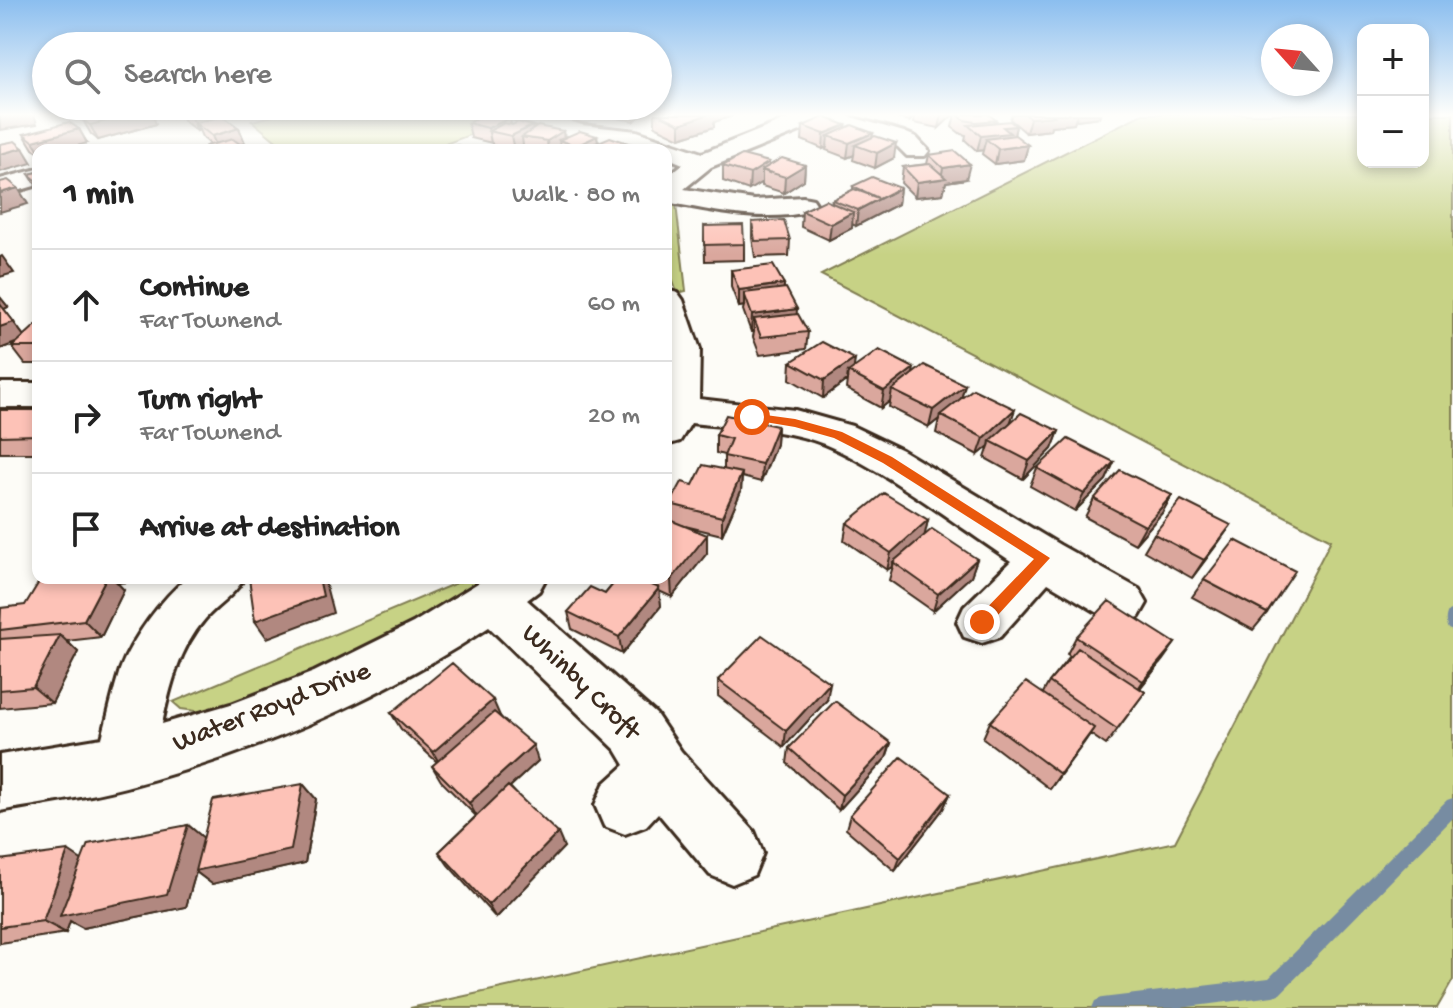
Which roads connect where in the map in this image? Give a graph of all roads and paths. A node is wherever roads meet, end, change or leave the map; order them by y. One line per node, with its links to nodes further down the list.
1 (702, 162): 3 (street)
2 (32, 179): 4 (street)
3 (672, 187)
4 (0, 188)
5 (672, 193): 6 (street)
6 (803, 205)
7 (672, 318): 10 (street)
8 (0, 395): 9 (street)
9 (32, 395)
10 (672, 420): 11 (street)
11 (1043, 558): 14 (street); 15 (street)
12 (213, 584): 16 (street)
13 (507, 589): 16 (street, Water Royd Drive); 18 (street, Whinby Croft)
14 (1122, 603)
15 (982, 622)
16 (125, 760): 17 (street, Water Royd Drive)
17 (0, 783)
18 (732, 853)

